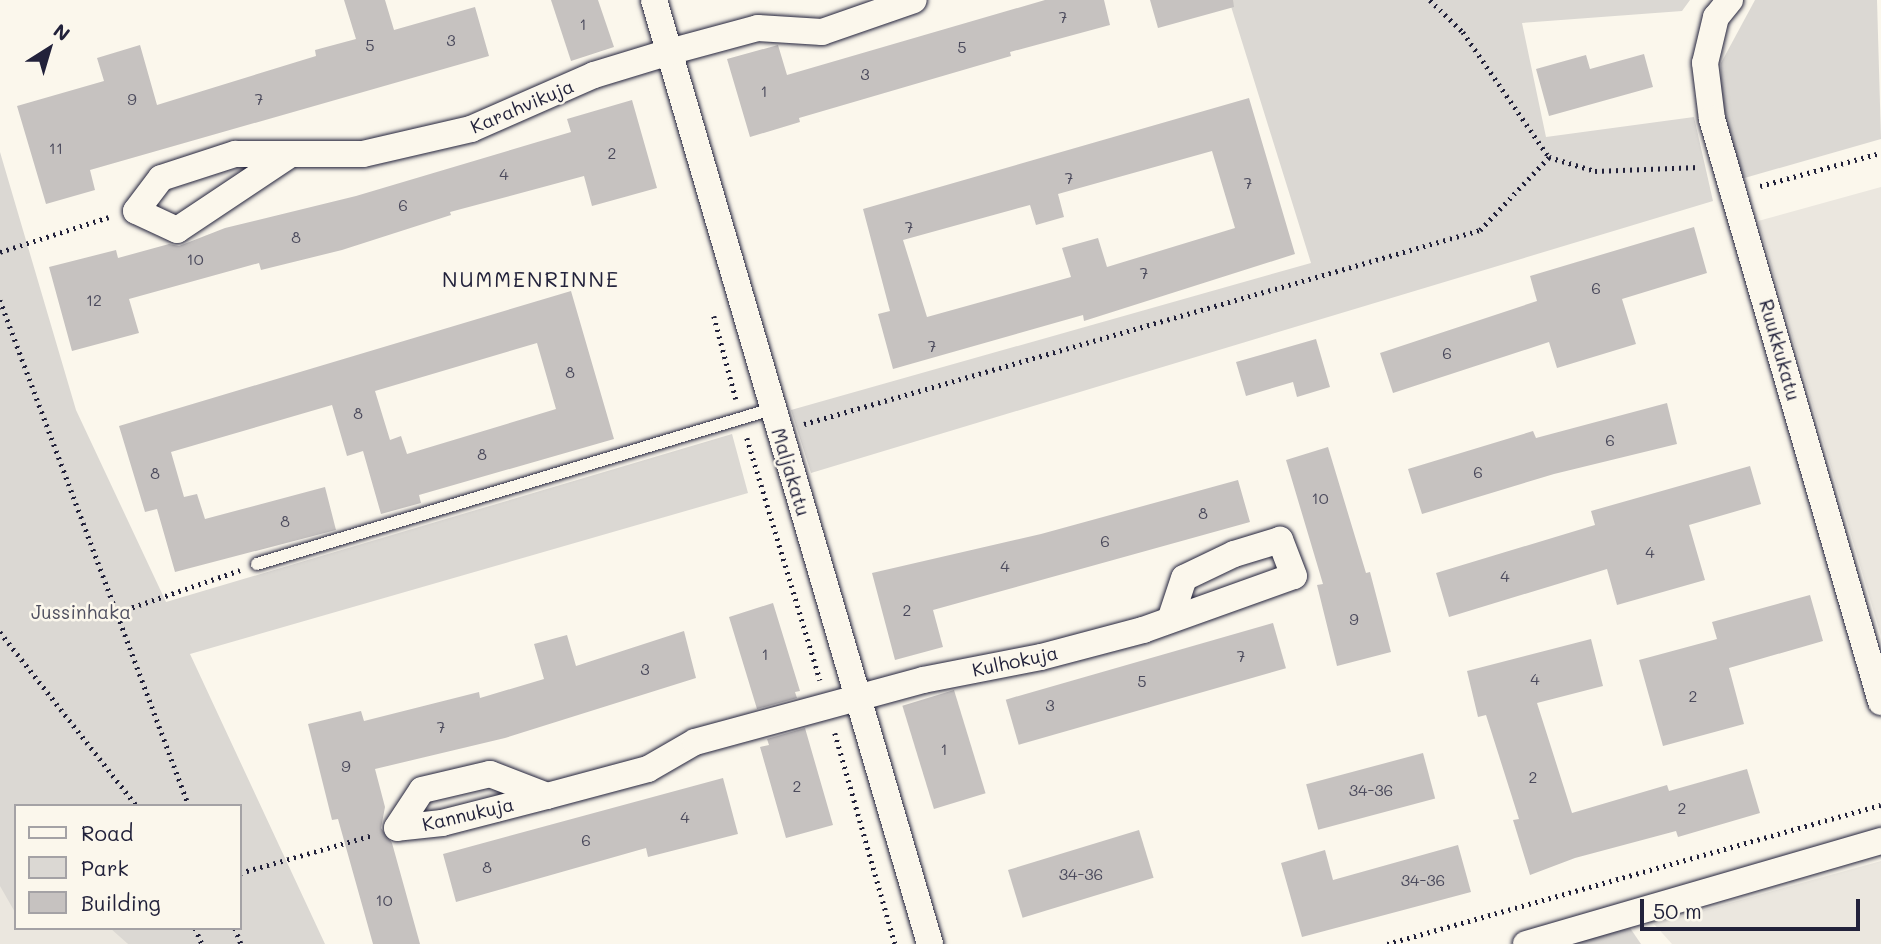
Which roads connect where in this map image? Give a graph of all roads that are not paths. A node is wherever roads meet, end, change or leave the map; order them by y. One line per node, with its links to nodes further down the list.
1 (654, 0): 4 (street, Maljakatu)
2 (914, 0): 4 (street, Karahvikuja)
3 (1730, 0): 10 (street, Ruukkukatu)
4 (669, 52): 5 (street, Karahvikuja); 6 (street, Maljakatu)
5 (288, 156): 5 (street, Karahvikuja)
6 (776, 420): 7 (lane); 9 (street, Maljakatu)
7 (257, 564)
8 (1170, 620): 9 (street, Kulhokuja)
9 (858, 698): 11 (street, Kannukuja); 13 (street, Maljakatu)
10 (1881, 702)
11 (547, 796): 11 (street, Kannukuja)
12 (1881, 841): 14 (street)
13 (930, 944)
14 (1526, 944)

